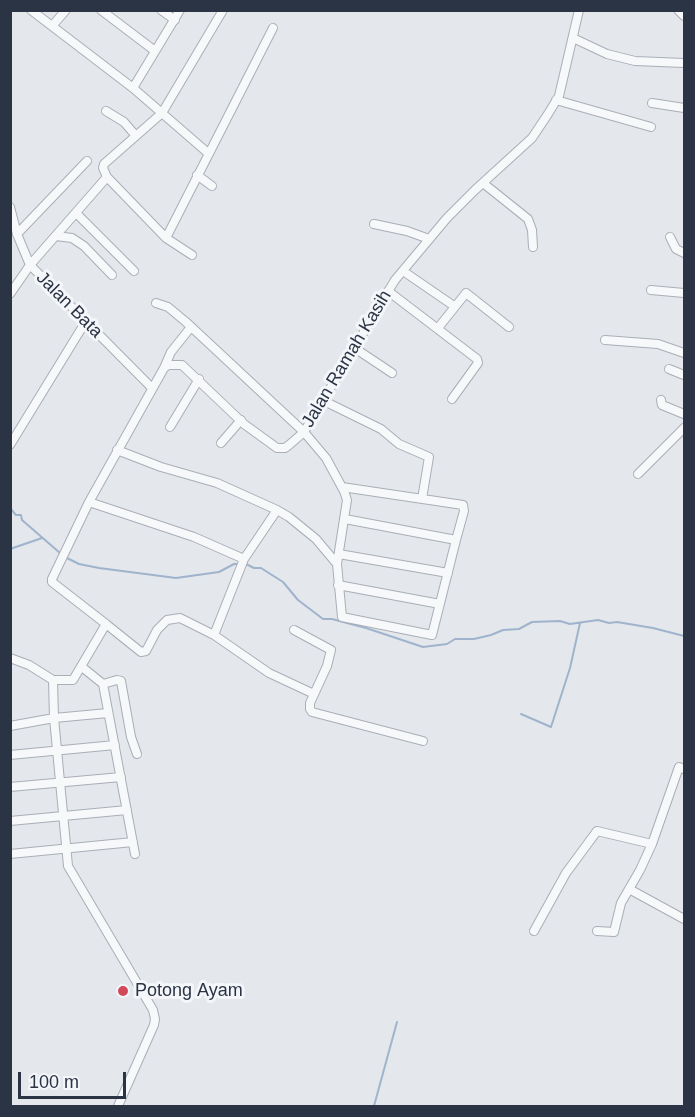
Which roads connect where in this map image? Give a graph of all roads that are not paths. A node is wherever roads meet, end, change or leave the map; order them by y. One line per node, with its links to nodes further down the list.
1 (31, 10): 11 (street)
2 (66, 10): 11 (street)
3 (101, 10): 14 (street)
4 (161, 10): 10 (street)
5 (180, 10): 10 (street)
6 (223, 10): 21 (street)
7 (579, 10): 13 (street, Jalan Ramah Kasih)
8 (678, 10): 9 (street)
9 (684, 16)
10 (175, 20): 14 (street)
11 (52, 26): 16 (street)
12 (273, 28): 24 (street)
13 (573, 38): 15 (street); 17 (street, Jalan Ramah Kasih)
14 (155, 51): 16 (street)
15 (684, 63)
16 (133, 88): 21 (street)
17 (556, 100): 22 (street); 28 (street, Jalan Ramah Kasih)
18 (652, 103): 19 (street)
19 (684, 108)
20 (106, 111): 23 (street)
21 (162, 112): 23 (street); 24 (street)
22 (651, 127)
23 (136, 136): 27 (street)
24 (208, 153): 26 (street)
25 (87, 161): 33 (street)
26 (197, 175): 29 (street); 36 (street)
27 (107, 177): 31 (street); 36 (street)
28 (483, 183): 37 (street, Jalan Ramah Kasih); 38 (street)
29 (212, 186)
30 (10, 207): 33 (street, Jalan Bata)
31 (76, 213): 34 (street); 42 (street)
32 (374, 224): 37 (street)
33 (17, 234): 41 (street, Jalan Bata)
34 (56, 236): 41 (street); 44 (street)
35 (670, 237): 39 (street)
36 (166, 238): 40 (street)
37 (429, 239): 43 (street, Jalan Ramah Kasih)
38 (533, 247)
39 (684, 253)
40 (192, 255)
41 (30, 265): 48 (street); 51 (street, Jalan Bata)
42 (134, 271)
43 (403, 271): 46 (street, Jalan Ramah Kasih); 50 (street)
44 (112, 275)
45 (651, 290): 47 (street)
46 (388, 291): 54 (street); 56 (street, Jalan Ramah Kasih)
47 (684, 293)
48 (10, 294)
49 (156, 303): 52 (street)
50 (454, 306): 53 (street); 54 (street)
51 (86, 321): 63 (street, Jalan Bata); 73 (street)
52 (191, 327): 58 (street); 71 (street)
53 (509, 327)
54 (438, 328): 64 (street)
55 (605, 340): 57 (street)
56 (353, 347): 60 (street); 65 (street, Jalan Ramah Kasih)
57 (684, 353)
58 (164, 368): 62 (street, Jalan Ramah Kasih); 63 (street)
59 (669, 369): 61 (street)
60 (392, 373)
61 (684, 375)
62 (200, 379): 68 (street, Jalan Ramah Kasih); 69 (street)
63 (152, 388): 74 (street)
64 (452, 399)
65 (322, 400): 71 (street, Jalan Ramah Kasih); 77 (street)
66 (661, 400): 67 (street)
67 (684, 414)
68 (241, 420): 71 (street, Jalan Ramah Kasih); 72 (street)
69 (170, 428)
70 (684, 428): 75 (street)
71 (304, 432): 76 (street)
72 (221, 443)
73 (10, 445)
74 (117, 450): 78 (street); 79 (street)
75 (638, 474)
76 (342, 487): 77 (street); 80 (street)
77 (422, 500): 81 (street)
78 (88, 502): 83 (street); 88 (street)
79 (277, 510): 83 (street); 84 (street)
80 (345, 519): 81 (street); 82 (street)
81 (456, 540): 85 (street)
82 (339, 554): 84 (street); 85 (street)
83 (242, 563): 90 (street)
84 (337, 564): 86 (street)
85 (448, 573): 87 (street)
86 (338, 585): 87 (street); 87 (street)
87 (440, 604)
88 (106, 624): 90 (street); 92 (street)
89 (294, 630): 96 (street)
90 (214, 635): 96 (street)
91 (10, 658): 93 (street)
92 (82, 668): 94 (street); 95 (street)
93 (53, 680): 94 (street); 98 (street)
94 (73, 680): 95 (street)
95 (99, 681): 97 (street); 103 (street)
96 (314, 694): 100 (street)
97 (108, 712): 98 (street); 101 (street)
98 (54, 718): 99 (street); 102 (street)
99 (10, 726)
100 (423, 741)
101 (115, 745): 102 (street); 106 (street)
102 (57, 751): 104 (street); 107 (street)
103 (137, 754)
104 (10, 755)
105 (682, 768): 113 (street)
106 (121, 777): 107 (street); 109 (street)
107 (60, 782): 108 (street); 110 (street)
108 (10, 787)
109 (127, 810): 110 (street); 112 (street)
110 (63, 816): 111 (street); 114 (street)
111 (10, 821)
112 (133, 842): 114 (street); 116 (street)
113 (652, 844): 117 (street); 119 (street)
114 (67, 848): 115 (street); 121 (street)
115 (10, 854)
116 (135, 854)
117 (629, 889): 118 (street); 120 (street)
118 (684, 919)
119 (534, 931)
120 (597, 931)
121 (118, 1107)

